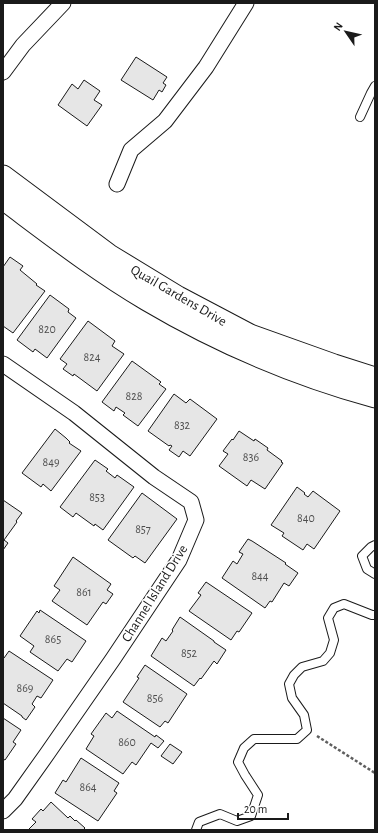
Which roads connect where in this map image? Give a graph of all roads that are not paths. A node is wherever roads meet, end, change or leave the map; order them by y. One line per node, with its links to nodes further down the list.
1 (62, 3): 3 (street)
2 (246, 3): 7 (street)
3 (3, 72)
4 (375, 86): 5 (lane)
5 (360, 117)
6 (3, 176): 10 (main road, Quail Gardens Drive)
7 (117, 184)
8 (3, 199): 11 (main road, Quail Gardens Drive)
9 (3, 364): 15 (street, Channel Island Drive)
10 (375, 378)
11 (375, 397)
12 (375, 546): 13 (lane)
13 (375, 574)
14 (375, 615): 16 (lane)
15 (3, 811)
16 (196, 830)

